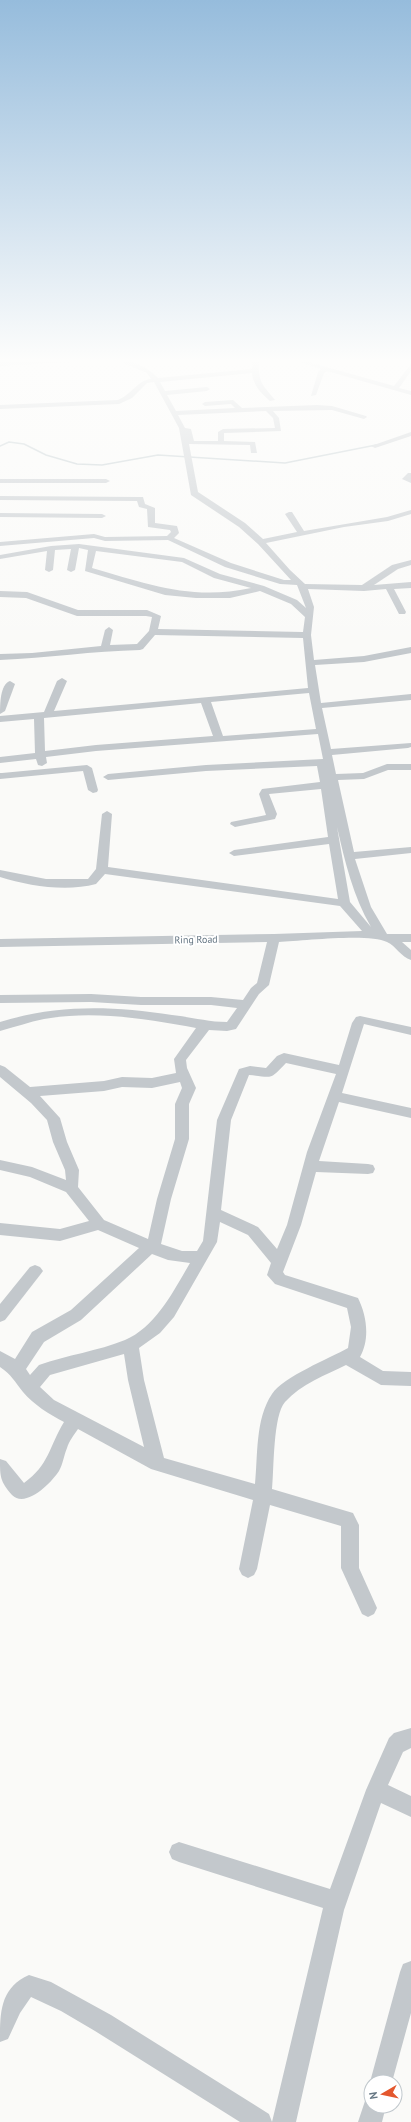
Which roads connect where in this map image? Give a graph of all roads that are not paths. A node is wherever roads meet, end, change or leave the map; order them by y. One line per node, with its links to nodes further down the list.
1 (186, 458): 17 (street)
2 (411, 475): 4 (street)
3 (0, 481): 5 (street)
4 (411, 481)
5 (105, 487): 6 (street); 12 (street); 15 (street)
6 (0, 498)
7 (94, 507): 8 (street)
8 (0, 508)
9 (411, 512): 14 (street)
10 (289, 514): 14 (street)
11 (0, 515): 12 (street)
12 (102, 516): 13 (street)
13 (0, 523)
14 (301, 534): 17 (street)
15 (169, 538): 16 (street); 26 (street)
16 (105, 539): 18 (street); 21 (street)
17 (261, 542): 27 (street)
18 (0, 544)
19 (75, 546): 20 (street); 21 (street); 25 (street)
20 (51, 548): 22 (street); 24 (street)
21 (97, 548): 30 (street); 30 (street)
22 (0, 556)
23 (411, 562): 31 (street)
24 (49, 570)
25 (71, 570)
26 (271, 578): 27 (street); 30 (street)
27 (302, 585): 31 (street); 34 (street)
28 (411, 585): 29 (street)
29 (389, 586): 31 (street); 33 (street)
30 (261, 588): 34 (street)
31 (364, 588)
32 (0, 594): 36 (street)
33 (402, 612)
34 (309, 616): 37 (street)
35 (109, 630): 38 (street)
36 (153, 632): 37 (street); 38 (street)
37 (308, 635): 41 (street)
38 (105, 648): 40 (street)
39 (411, 650): 41 (street)
40 (0, 657)
41 (311, 663): 44 (street)
42 (62, 681): 49 (street)
43 (10, 684): 48 (street)
44 (313, 690): 46 (street); 47 (street)
45 (411, 697): 47 (street)
46 (205, 700): 49 (street); 52 (street)
47 (318, 706): 51 (street)
48 (0, 711)
49 (43, 715): 50 (street); 54 (street)
50 (0, 719)
51 (323, 731): 52 (street); 55 (street)
52 (219, 739): 54 (street)
53 (408, 745): 55 (street)
54 (40, 754): 56 (street); 58 (street)
55 (327, 759): 60 (street); 61 (street); 62 (street)
56 (0, 760)
57 (411, 767): 61 (street)
58 (45, 772): 59 (street); 63 (street)
59 (2, 776)
60 (108, 777)
61 (333, 777): 69 (street)
62 (325, 785): 65 (street); 66 (street)
63 (93, 790)
64 (107, 814): 70 (street)
65 (235, 824)
66 (333, 840): 68 (street); 72 (street)
67 (411, 850): 69 (street)
68 (234, 852)
69 (349, 856): 73 (street)
70 (102, 870): 71 (street); 72 (street)
71 (0, 874)
72 (344, 903): 73 (street)
73 (381, 936): 74 (street, Ring Road); 75 (street, Ring Road); 77 (street)
74 (274, 938): 76 (street, Ring Road); 79 (street)
75 (411, 938)
76 (0, 943)
77 (411, 956)
78 (0, 999): 79 (street)
79 (246, 1005): 80 (street)
80 (206, 1024): 81 (street); 85 (street)
81 (0, 1027)
82 (411, 1031): 84 (street)
83 (0, 1070): 86 (street)
84 (344, 1071): 87 (street); 93 (street)
85 (185, 1076): 86 (street); 96 (street)
86 (27, 1092): 92 (street)
87 (334, 1096): 88 (street); 90 (street)
88 (411, 1113)
89 (0, 1165): 92 (street)
90 (311, 1166): 91 (street); 98 (street)
91 (368, 1169)
92 (71, 1188): 94 (street)
93 (213, 1213): 97 (street); 98 (street)
94 (99, 1224): 95 (street); 96 (street)
95 (0, 1229)
96 (151, 1246): 97 (street); 104 (street)
97 (202, 1257): 101 (street)
98 (279, 1262): 102 (street)
99 (35, 1271): 100 (street)
100 (0, 1315)
101 (130, 1345): 106 (street); 108 (street)
102 (348, 1357): 105 (street); 110 (street)
103 (0, 1358): 104 (street)
104 (17, 1369): 106 (street)
105 (411, 1379)
106 (29, 1387): 107 (street)
107 (74, 1420): 108 (street); 109 (street)
108 (157, 1464): 110 (street)
109 (0, 1467)
110 (264, 1495): 111 (street); 112 (street)
111 (248, 1569)
112 (368, 1608)
113 (411, 1738): 114 (street)
114 (376, 1790): 115 (street); 117 (street)
115 (411, 1807)
116 (179, 1852): 117 (street)
117 (336, 1902): 122 (street)
118 (411, 1972): 120 (street)
119 (0, 2031): 121 (street)
120 (383, 2074)
121 (261, 2122)
122 (284, 2122)

